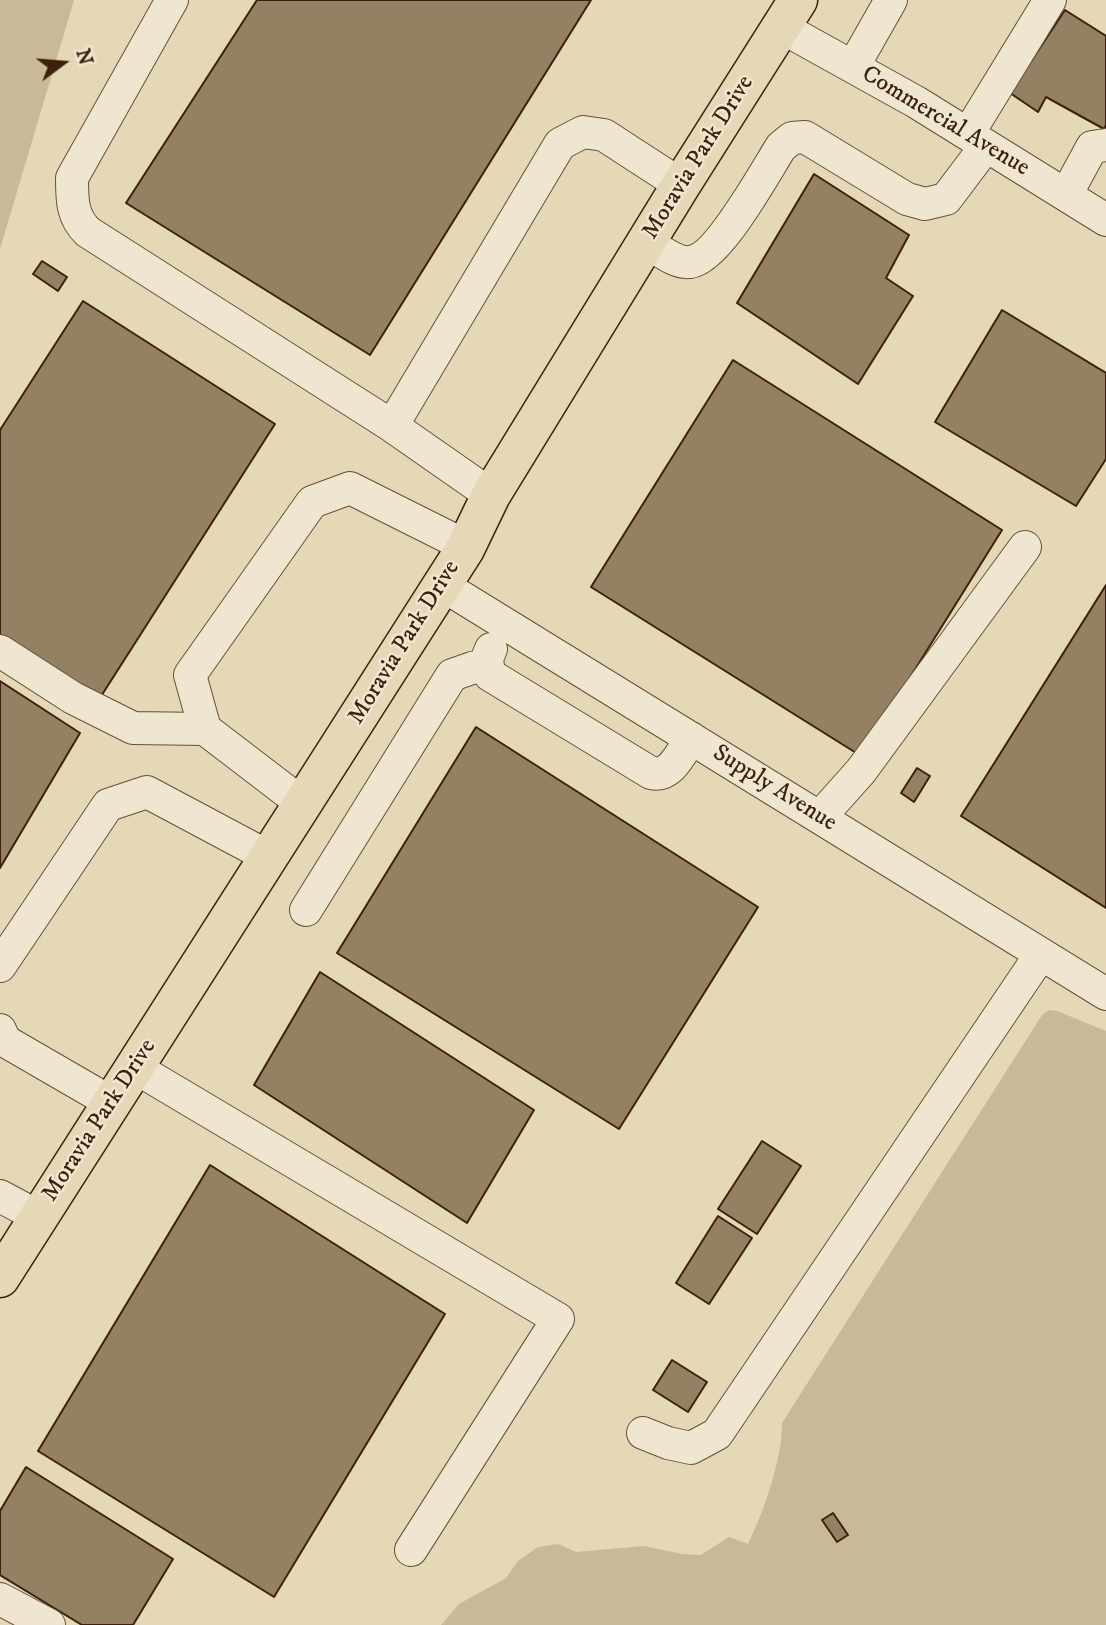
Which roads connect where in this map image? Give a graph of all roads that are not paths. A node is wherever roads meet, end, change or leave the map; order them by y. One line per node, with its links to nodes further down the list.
1 (172, 0): 12 (street)
2 (891, 0): 5 (street)
3 (1050, 0): 6 (street)
4 (790, 14): 5 (street, Commercial Avenue); 8 (main road, Moravia Park Drive)
5 (853, 67): 6 (street, Commercial Avenue)
6 (977, 140): 9 (street, Commercial Avenue); 11 (street)
7 (1106, 145): 9 (street)
8 (681, 185): 11 (main road, Moravia Park Drive); 12 (street)
9 (1066, 195): 10 (street, Commercial Avenue)
10 (1106, 220)
11 (646, 242): 13 (main road, Moravia Park Drive)
12 (392, 426): 13 (street)
13 (491, 495): 14 (main road, Moravia Park Drive)
14 (466, 545): 16 (main road, Moravia Park Drive); 20 (street)
15 (1025, 547): 23 (street)
16 (442, 585): 17 (street, Supply Avenue); 22 (main road, Moravia Park Drive)
17 (506, 625): 19 (street); 21 (street, Supply Avenue)
18 (0, 652): 20 (street)
19 (488, 666): 21 (street); 25 (street)
20 (205, 729): 22 (street)
21 (691, 738): 23 (street, Supply Avenue)
22 (303, 804): 24 (main road, Moravia Park Drive)
23 (820, 817): 26 (street, Supply Avenue)
24 (269, 857): 27 (street); 30 (main road, Moravia Park Drive)
25 (306, 910)
26 (1041, 954): 28 (street, Supply Avenue); 35 (street)
27 (0, 966)
28 (1106, 993)
29 (2, 1040): 31 (street)
30 (134, 1067): 31 (main road, Moravia Park Drive); 36 (street)
31 (112, 1103): 33 (main road, Moravia Park Drive)
32 (0, 1196): 33 (street)
33 (39, 1217): 34 (main road, Moravia Park Drive)
34 (0, 1278)
35 (643, 1433)
36 (411, 1550)
37 (0, 1599): 38 (street)
38 (49, 1625)

